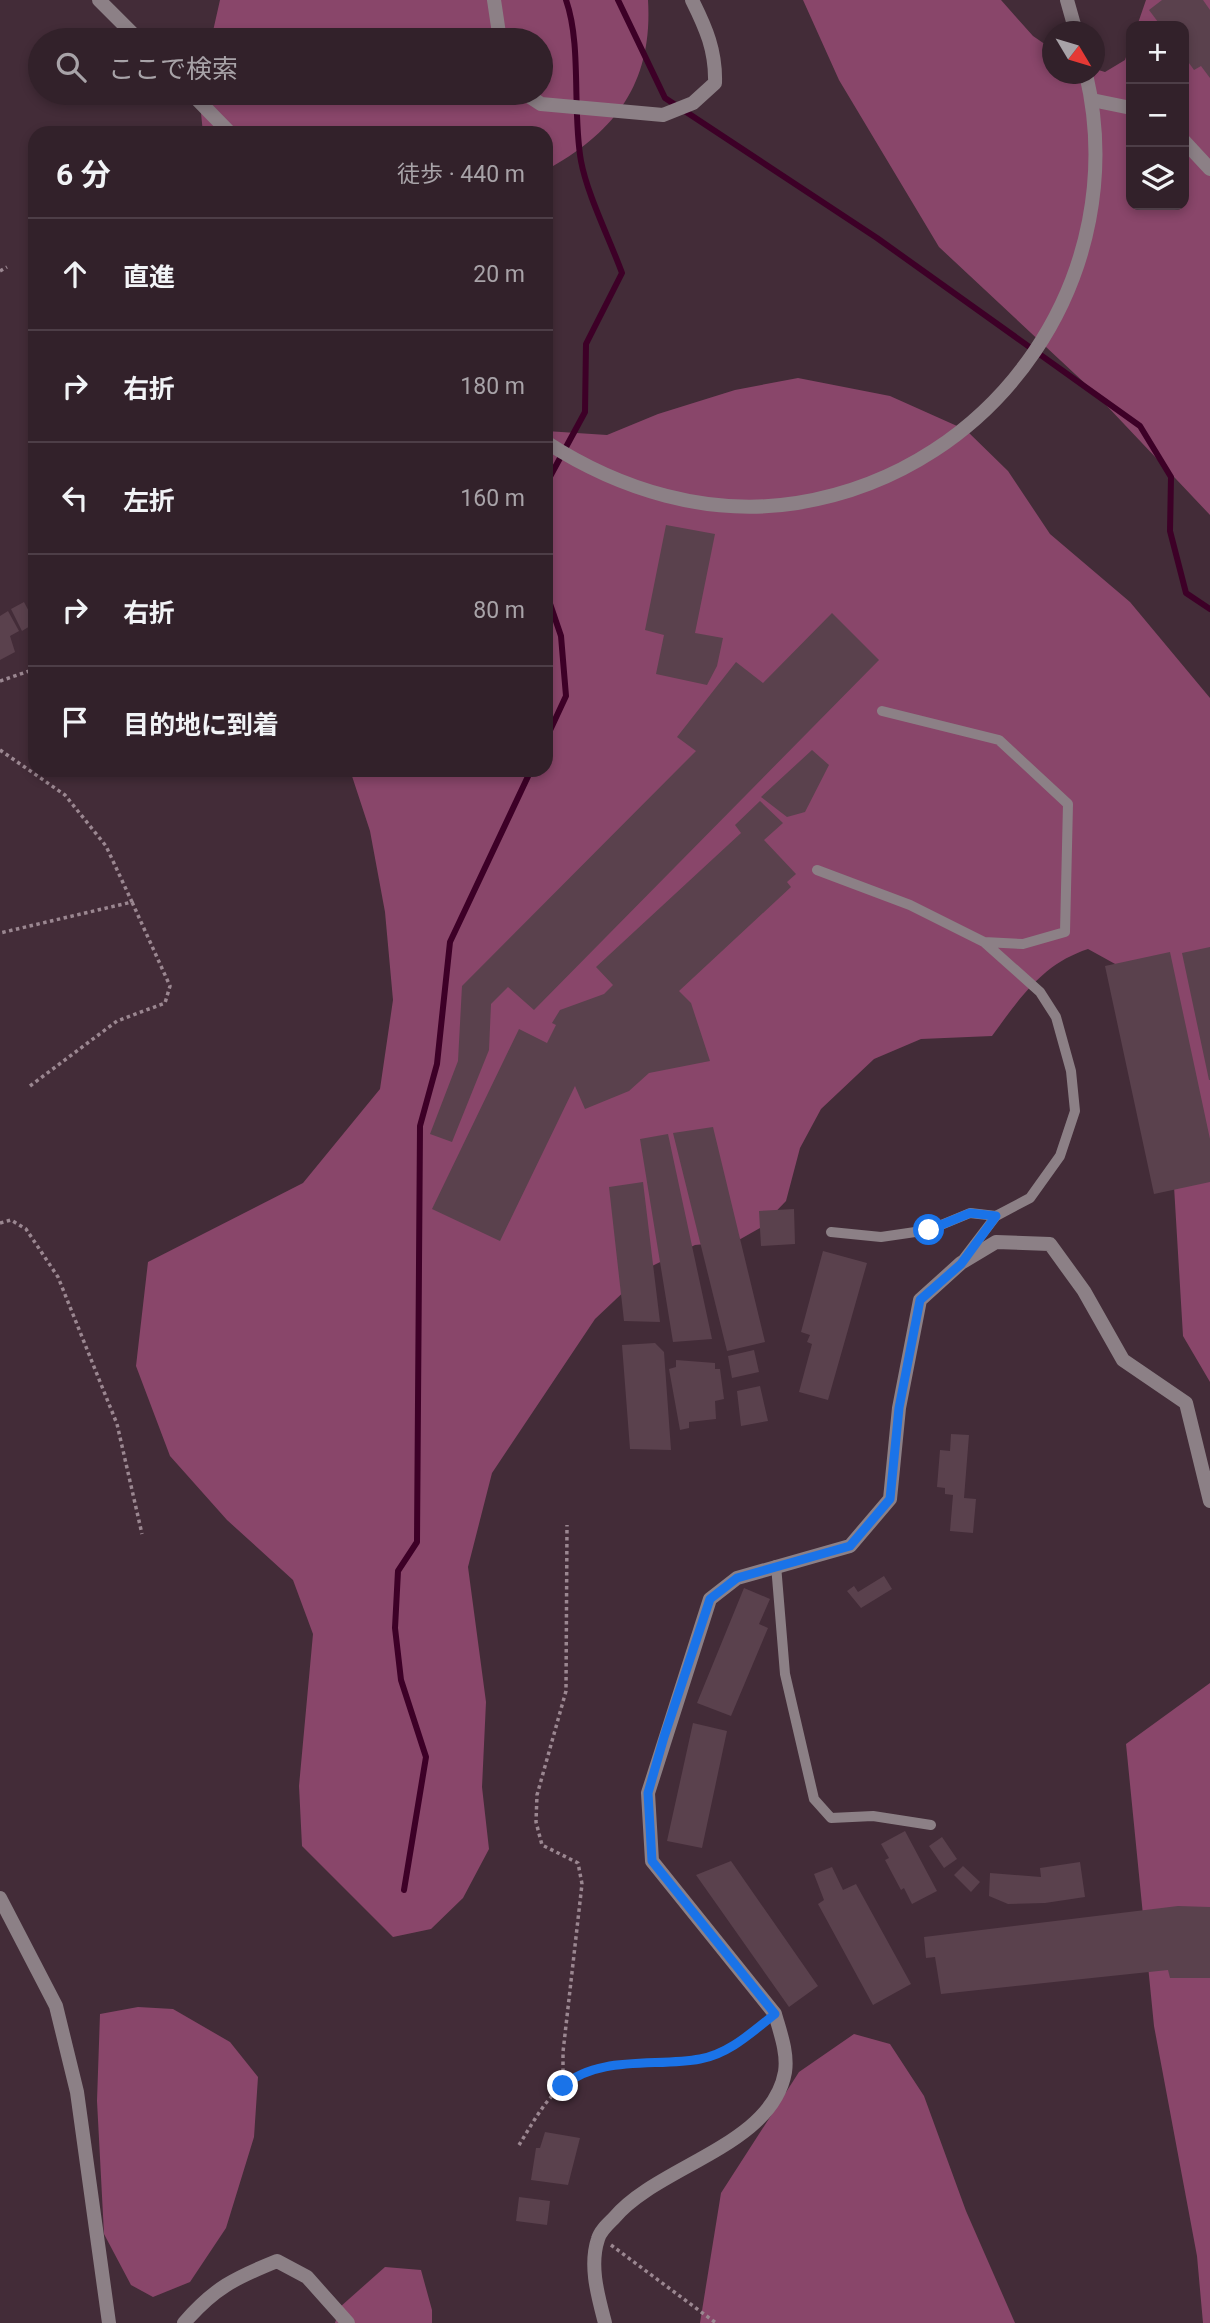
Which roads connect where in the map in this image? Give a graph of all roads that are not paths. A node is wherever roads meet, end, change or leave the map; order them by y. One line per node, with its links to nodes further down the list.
1 (99, 0): 6 (street)
2 (494, 0): 7 (street)
3 (692, 0): 11 (street)
4 (1067, 0): 5 (street)
5 (1073, 21)
6 (127, 28)
7 (498, 28)
8 (1088, 84): 9 (street)
9 (1092, 100): 12 (street); 16 (street)
10 (203, 105): 13 (street)
11 (549, 105)
12 (1126, 107)
13 (223, 126)
14 (1189, 146): 15 (street)
15 (1210, 169)
16 (553, 447)
17 (882, 710): 19 (lane)
18 (817, 870): 19 (lane)
19 (984, 942): 20 (lane)
20 (996, 1216): 21 (lane); 22 (lane)
21 (831, 1232)
22 (961, 1264): 23 (street); 24 (street)
23 (1210, 1501)
24 (776, 1565): 25 (lane); 30 (street)
25 (931, 1825)
26 (0, 1898): 27 (street)
27 (109, 2323)
28 (184, 2323): 29 (street)
29 (348, 2323)
30 (605, 2323)

